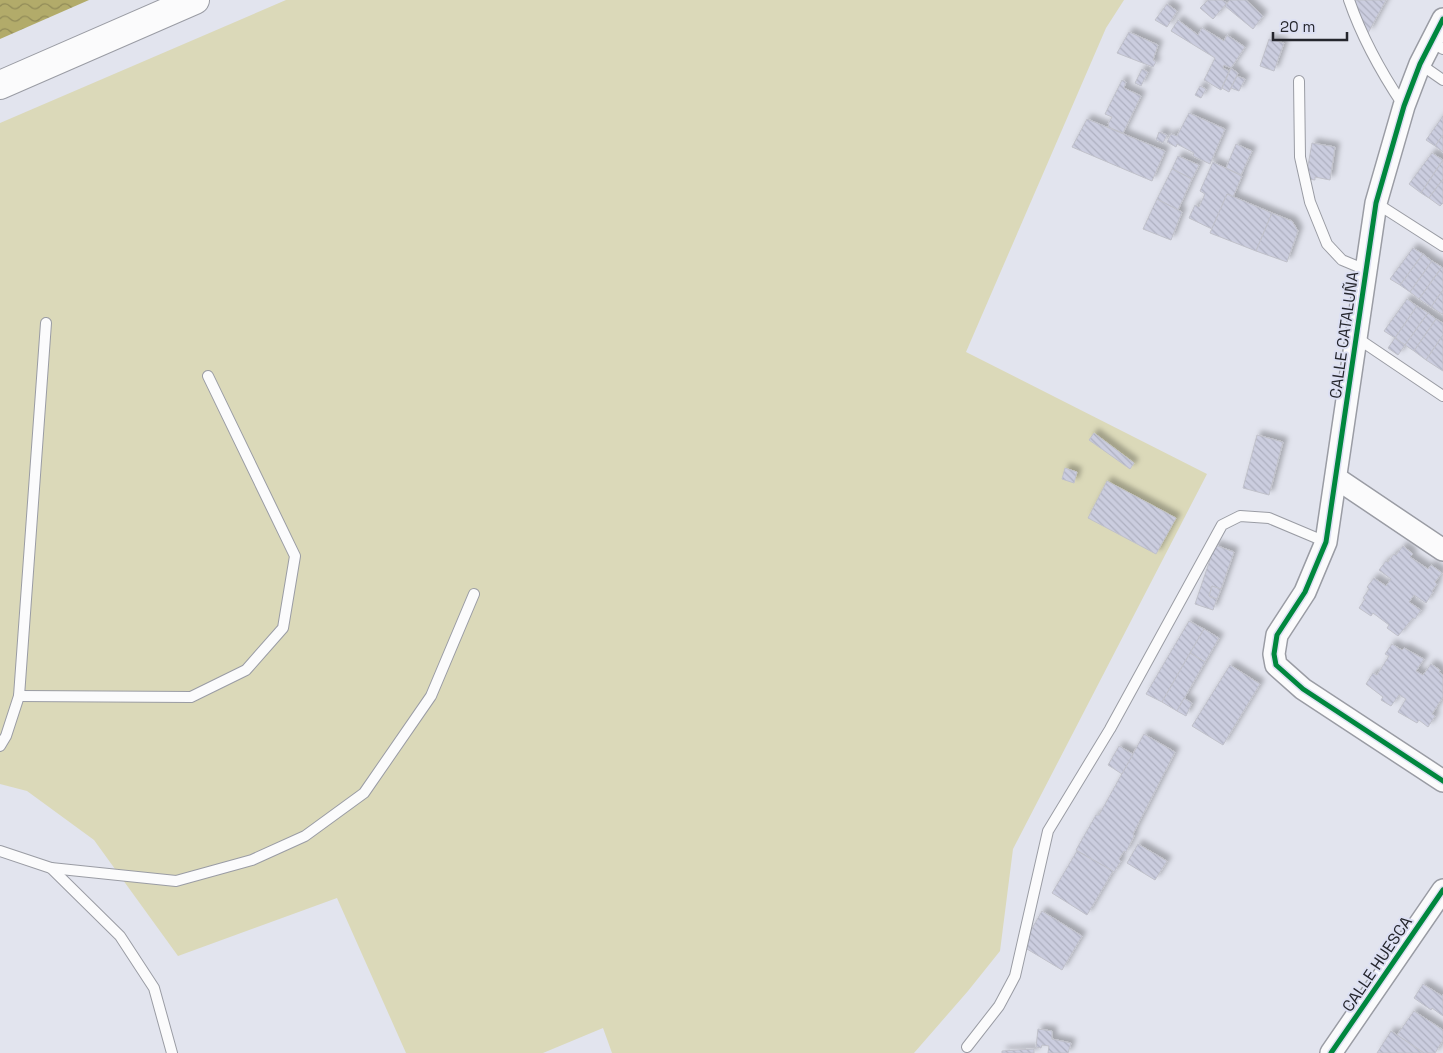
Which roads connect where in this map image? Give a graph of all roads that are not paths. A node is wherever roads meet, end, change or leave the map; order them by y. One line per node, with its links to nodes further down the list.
1 (194, 0): 8 (highway)
2 (1349, 0): 9 (lane)
3 (1443, 19): 4 (street, CALLE CATALUÑA)
4 (1438, 45): 5 (street, CALLE CATALUÑA)
5 (1420, 64): 6 (lane); 9 (street, CALLE CATALUÑA)
6 (1443, 80)
7 (1299, 81): 12 (lane)
8 (0, 85)
9 (1404, 106): 10 (street, CALLE CATALUÑA)
10 (1376, 203): 11 (lane); 12 (street, CALLE CATALUÑA)
11 (1443, 246)
12 (1366, 270): 14 (street, CALLE CATALUÑA)
13 (46, 323): 21 (lane)
14 (1357, 338): 16 (lane); 17 (street, CALLE CATALUÑA)
15 (208, 376): 21 (lane)
16 (1443, 396)
17 (1336, 478): 18 (street, CALLE CATALUÑA); 19 (street)
18 (1326, 542): 23 (street, CALLE CATALUÑA); 27 (lane)
19 (1443, 550)
20 (474, 594): 25 (lane)
21 (19, 696): 22 (lane)
22 (0, 746)
23 (1443, 781)
24 (0, 851): 25 (lane)
25 (51, 868): 28 (lane)
26 (1443, 890): 29 (street, CALLE HUESCA)
27 (966, 1047)
28 (172, 1053)
29 (1331, 1053)

